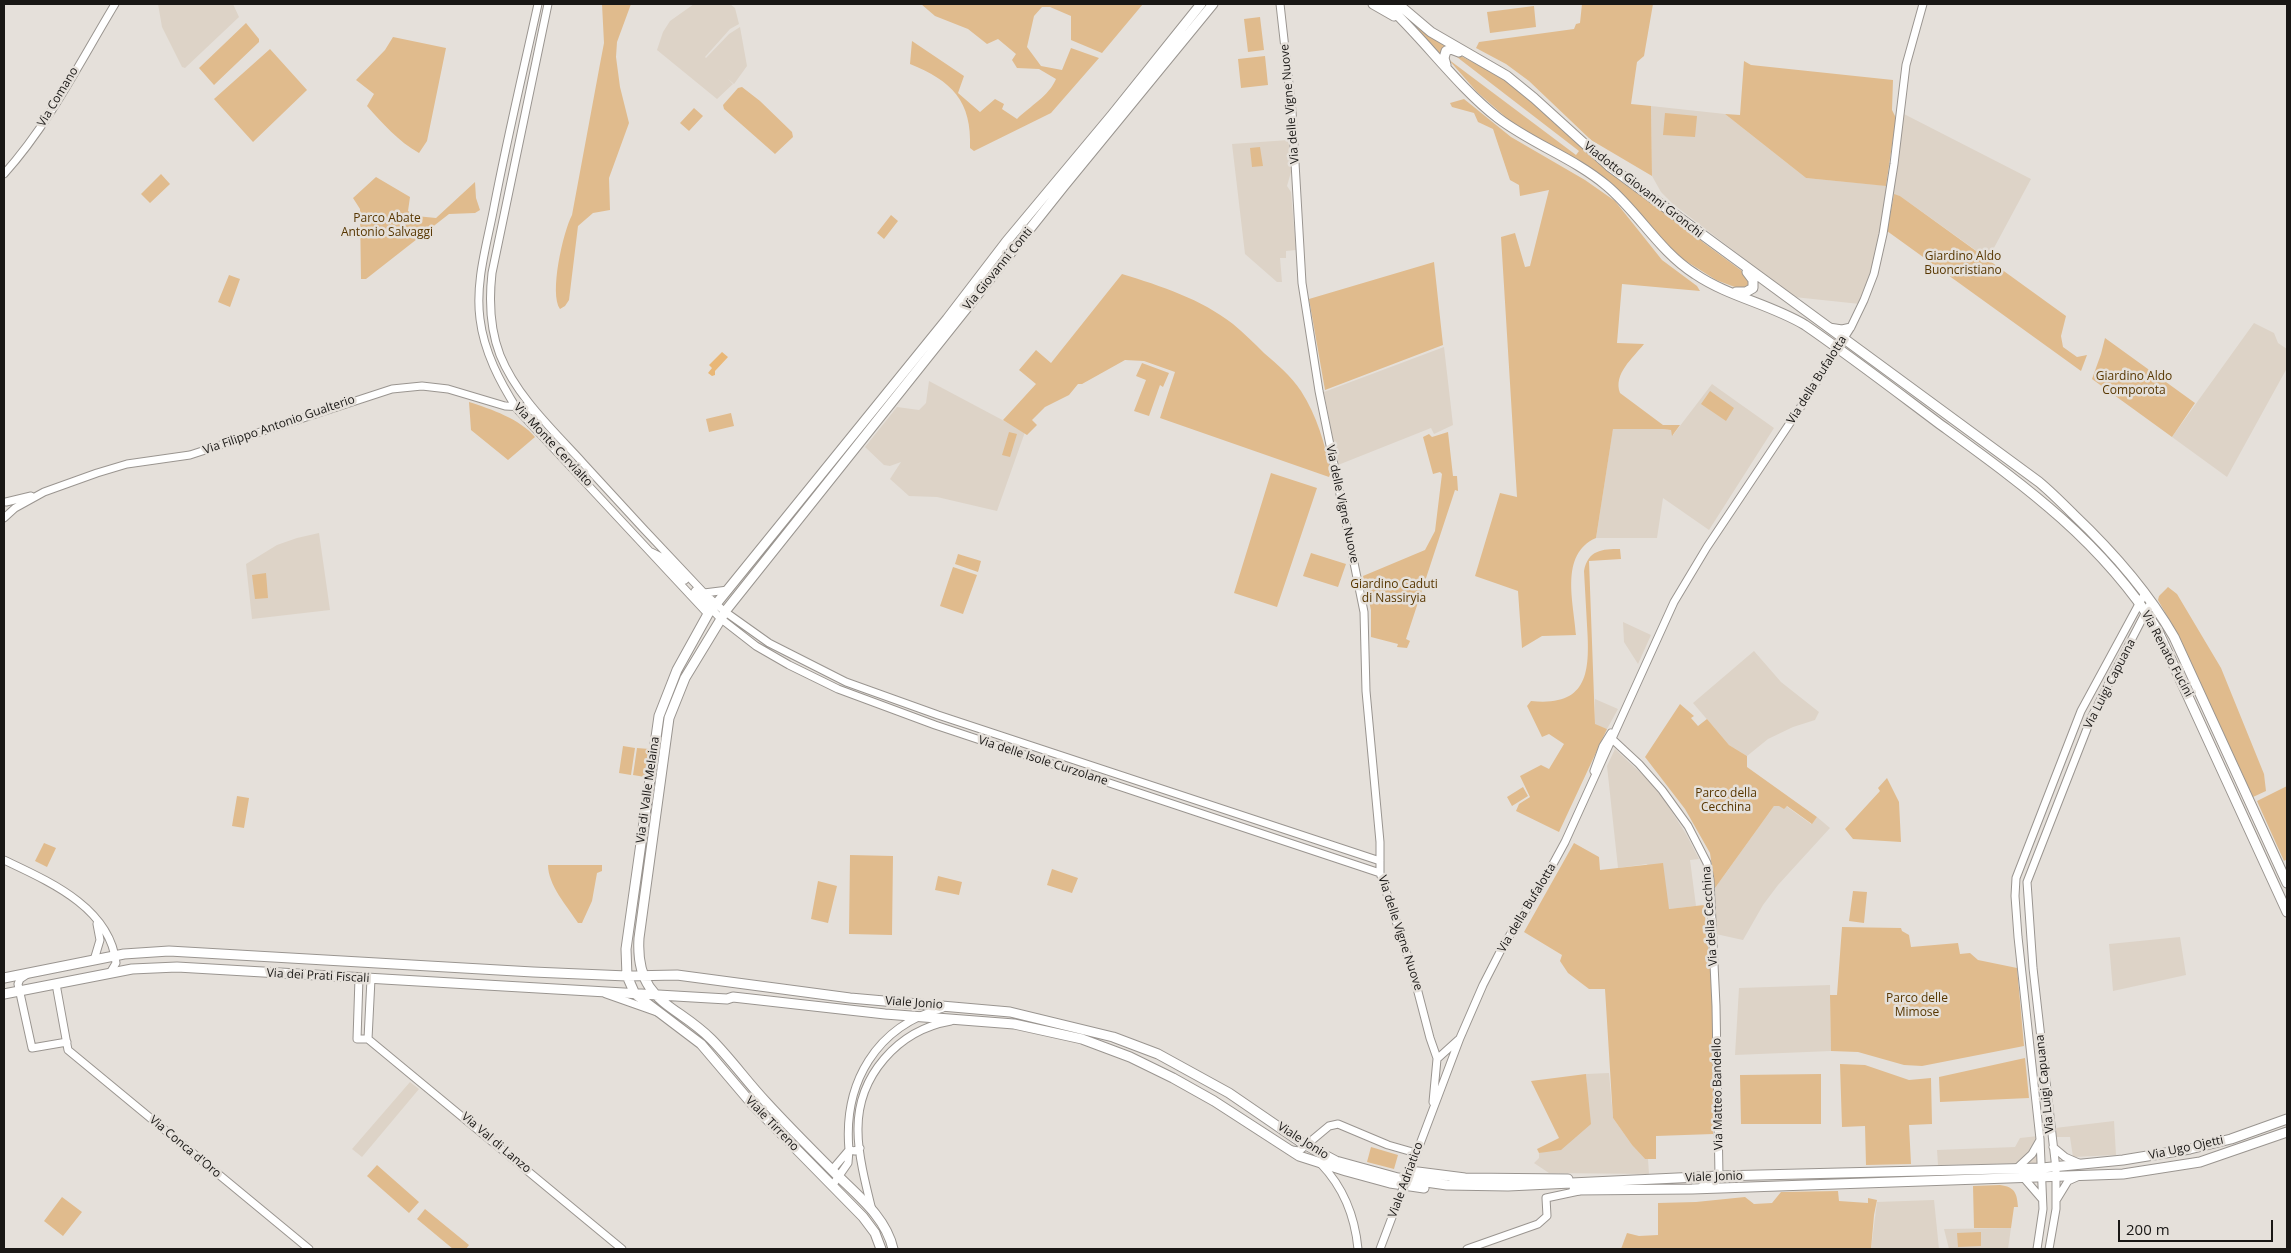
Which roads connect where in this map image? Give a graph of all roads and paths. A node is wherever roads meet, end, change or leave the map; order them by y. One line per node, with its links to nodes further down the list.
1 (115, 4): 14 (street, Via Comano)
2 (538, 4): 22 (street, Via Monte Cervialto)
3 (548, 4): 24 (street, Via Monte Cervialto)
4 (1201, 4): 28 (main road, Via Giovanni Conti)
5 (1213, 4): 28 (main road, Via Giovanni Conti)
6 (1280, 4): 40 (street, Via delle Vigne Nuove)
7 (1373, 4): 11 (main road)
8 (1386, 4): 11 (main road, Viadotto Giovanni Gronchi)
9 (1398, 4): 12 (main road, Viadotto Giovanni Gronchi)
10 (1923, 4): 18 (street, Via della Bufalotta)
11 (1407, 24): 13 (main road, Viadotto Giovanni Gronchi)
12 (1483, 61): 13 (main road); 15 (main road, Viadotto Giovanni Gronchi)
13 (1460, 83): 16 (main road, Viadotto Giovanni Gronchi)
14 (4, 174)
15 (1729, 255): 16 (main road); 17 (main road, Viadotto Giovanni Gronchi)
16 (1721, 288): 20 (main road, Viadotto Giovanni Gronchi)
17 (1827, 327): 18 (street); 19 (main road, Viadotto Giovanni Gronchi)
18 (1850, 327): 19 (street, Via della Bufalotta)
19 (1843, 338): 20 (street, Via della Bufalotta); 21 (main road, Via Renato Fucini)
20 (1837, 348): 23 (main road, Via Renato Fucini); 38 (street, Via della Bufalotta)
21 (1932, 405): 23 (street); 32 (main road, Via Renato Fucini)
22 (516, 407): 24 (street, Via Filippo Antonio Gualterio); 25 (street, Via Filippo Antonio Gualterio); 29 (street, Via Monte Cervialto)
23 (1926, 413): 34 (main road, Via Renato Fucini)
24 (539, 414): 31 (street, Via Monte Cervialto)
25 (44, 492): 26 (street, Via Filippo Antonio Gualterio); 27 (street, Via Filippo Antonio Gualterio)
26 (5, 502): 27 (street)
27 (6, 519)
28 (780, 532): 30 (main road, Via di Valle Melaina); 37 (main road, Via di Valle Melaina)
29 (651, 552): 35 (street, Via Monte Cervialto); 35 (street)
30 (728, 590): 31 (street); 35 (main road, Via di Valle Melaina)
31 (704, 593): 35 (street, Via Monte Cervialto)
32 (2145, 593): 33 (main road, Via Renato Fucini); 34 (street, Via Luigi Capuana)
33 (2151, 602): 36 (street, Via Luigi Capuana); 42 (main road, Via Renato Fucini)
34 (2139, 603): 36 (main road, Via Renato Fucini); 75 (street, Via Luigi Capuana)
35 (712, 609): 37 (street); 50 (main road, Via di Valle Melaina)
36 (2146, 612): 43 (main road, Via Renato Fucini); 76 (street, Via Luigi Capuana)
37 (722, 615): 40 (street, Via delle Isole Curzolane); 41 (street, Via delle Isole Curzolane); 49 (main road, Via di Valle Melaina)
38 (1611, 738): 61 (street, Via della Cecchina); 65 (street, Via della Bufalotta)
39 (4, 860): 44 (street)
40 (1380, 861): 41 (street, Via delle Vigne Nuove)
41 (1380, 873): 68 (street, Via delle Vigne Nuove)
42 (2287, 883)
43 (2287, 912)
44 (94, 919): 45 (street); 46 (street)
45 (115, 956): 46 (main road, Via dei Prati Fiscali); 48 (street); 50 (main road, Via dei Prati Fiscali)
46 (90, 961): 47 (main road, Via dei Prati Fiscali)
47 (33, 971): 51 (main road, Via dei Prati Fiscali); 55 (street)
48 (110, 973): 52 (main road, Via dei Prati Fiscali); 54 (main road, Via dei Prati Fiscali)
49 (643, 974): 50 (main road, Via dei Prati Fiscali); 59 (main road, Via di Valle Melaina); 60 (main road, Viale Jonio)
50 (627, 976): 58 (main road)
51 (4, 978)
52 (359, 978): 53 (main road, Via dei Prati Fiscali); 66 (street, Via Val di Lanzo)
53 (371, 979): 56 (main road, Via dei Prati Fiscali); 66 (street)
54 (56, 984): 55 (main road, Via dei Prati Fiscali); 67 (street)
55 (20, 992): 57 (main road, Via dei Prati Fiscali); 67 (street)
56 (603, 993): 58 (main road, Via dei Prati Fiscali); 62 (street)
57 (4, 994)
58 (635, 994): 59 (main road, Viale Jonio); 62 (main road, Viale Tirreno)
59 (654, 994): 63 (main road, Viale Jonio); 91 (main road, Viale Tirreno)
60 (953, 1006): 63 (street); 77 (main road, Viale Jonio)
61 (1716, 1011): 92 (street, Via Matteo Bandello)
62 (658, 1013): 97 (main road, Viale Tirreno)
63 (919, 1017): 64 (main road, Viale Jonio); 80 (street)
64 (955, 1020): 78 (street); 79 (main road, Viale Jonio)
65 (1460, 1038): 68 (street); 69 (street, Via della Bufalotta)
66 (368, 1039): 106 (street, Via Val di Lanzo)
67 (67, 1042): 105 (street, Via Conca d'Oro)
68 (1439, 1057): 69 (street); 70 (street, Via delle Vigne Nuove)
69 (1450, 1067): 70 (street); 71 (street, Via della Bufalotta)
70 (1437, 1068): 71 (street, Via delle Vigne Nuove)
71 (1432, 1110): 81 (street, Viale Adriatico)
72 (2287, 1119): 86 (main road, Via Ugo Ojetti)
73 (2287, 1132): 95 (main road, Via Ugo Ojetti)
74 (1317, 1136): 77 (street); 81 (street); 85 (street)
75 (2040, 1139): 76 (street, Via Luigi Capuana); 88 (street); 90 (street)
76 (2053, 1143): 86 (street); 87 (street)
77 (1306, 1145): 79 (street); 85 (main road, Viale Jonio)
78 (860, 1148): 80 (street); 82 (street)
79 (1286, 1148): 84 (main road, Viale Jonio)
80 (849, 1150): 83 (street); 91 (street)
81 (1416, 1154): 89 (street, Viale Adriatico)
82 (862, 1157): 83 (street); 104 (street)
83 (849, 1159): 91 (street)
84 (1321, 1164): 98 (main road, Viale Jonio); 109 (street)
85 (1346, 1164): 96 (main road, Viale Jonio)
86 (2082, 1164): 87 (main road, Via Ugo Ojetti)
87 (2056, 1166): 90 (main road, Via Ugo Ojetti); 94 (street)
88 (2016, 1169): 90 (main road, Viale Jonio); 92 (main road, Viale Jonio)
89 (1409, 1172): 96 (main road); 110 (street, Viale Adriatico, bridge)
90 (2042, 1172): 93 (main road, Viale Jonio); 94 (main road, Via Ugo Ojetti); 100 (street)
91 (835, 1173): 97 (street); 104 (main road, Viale Tirreno)
92 (1719, 1176): 96 (main road, Viale Jonio); 99 (street)
93 (2023, 1176): 99 (main road, Viale Jonio); 100 (street)
94 (2056, 1176): 95 (main road, Via Ugo Ojetti); 101 (street)
95 (2082, 1176): 101 (street)
96 (1606, 1182)
97 (832, 1186): 107 (main road, Viale Tirreno)
98 (1583, 1189): 99 (main road, Viale Jonio); 111 (street)
99 (1692, 1189)
100 (2042, 1200): 102 (street)
101 (2056, 1200): 103 (street)
102 (2042, 1209): 103 (street); 112 (street)
103 (2056, 1209): 113 (street)
104 (873, 1212): 108 (main road)
105 (309, 1249)
106 (622, 1249)
107 (881, 1249)
108 (893, 1249)
109 (1358, 1249)
110 (1380, 1249)
111 (1467, 1249)
112 (2037, 1249)
113 (2049, 1249)

